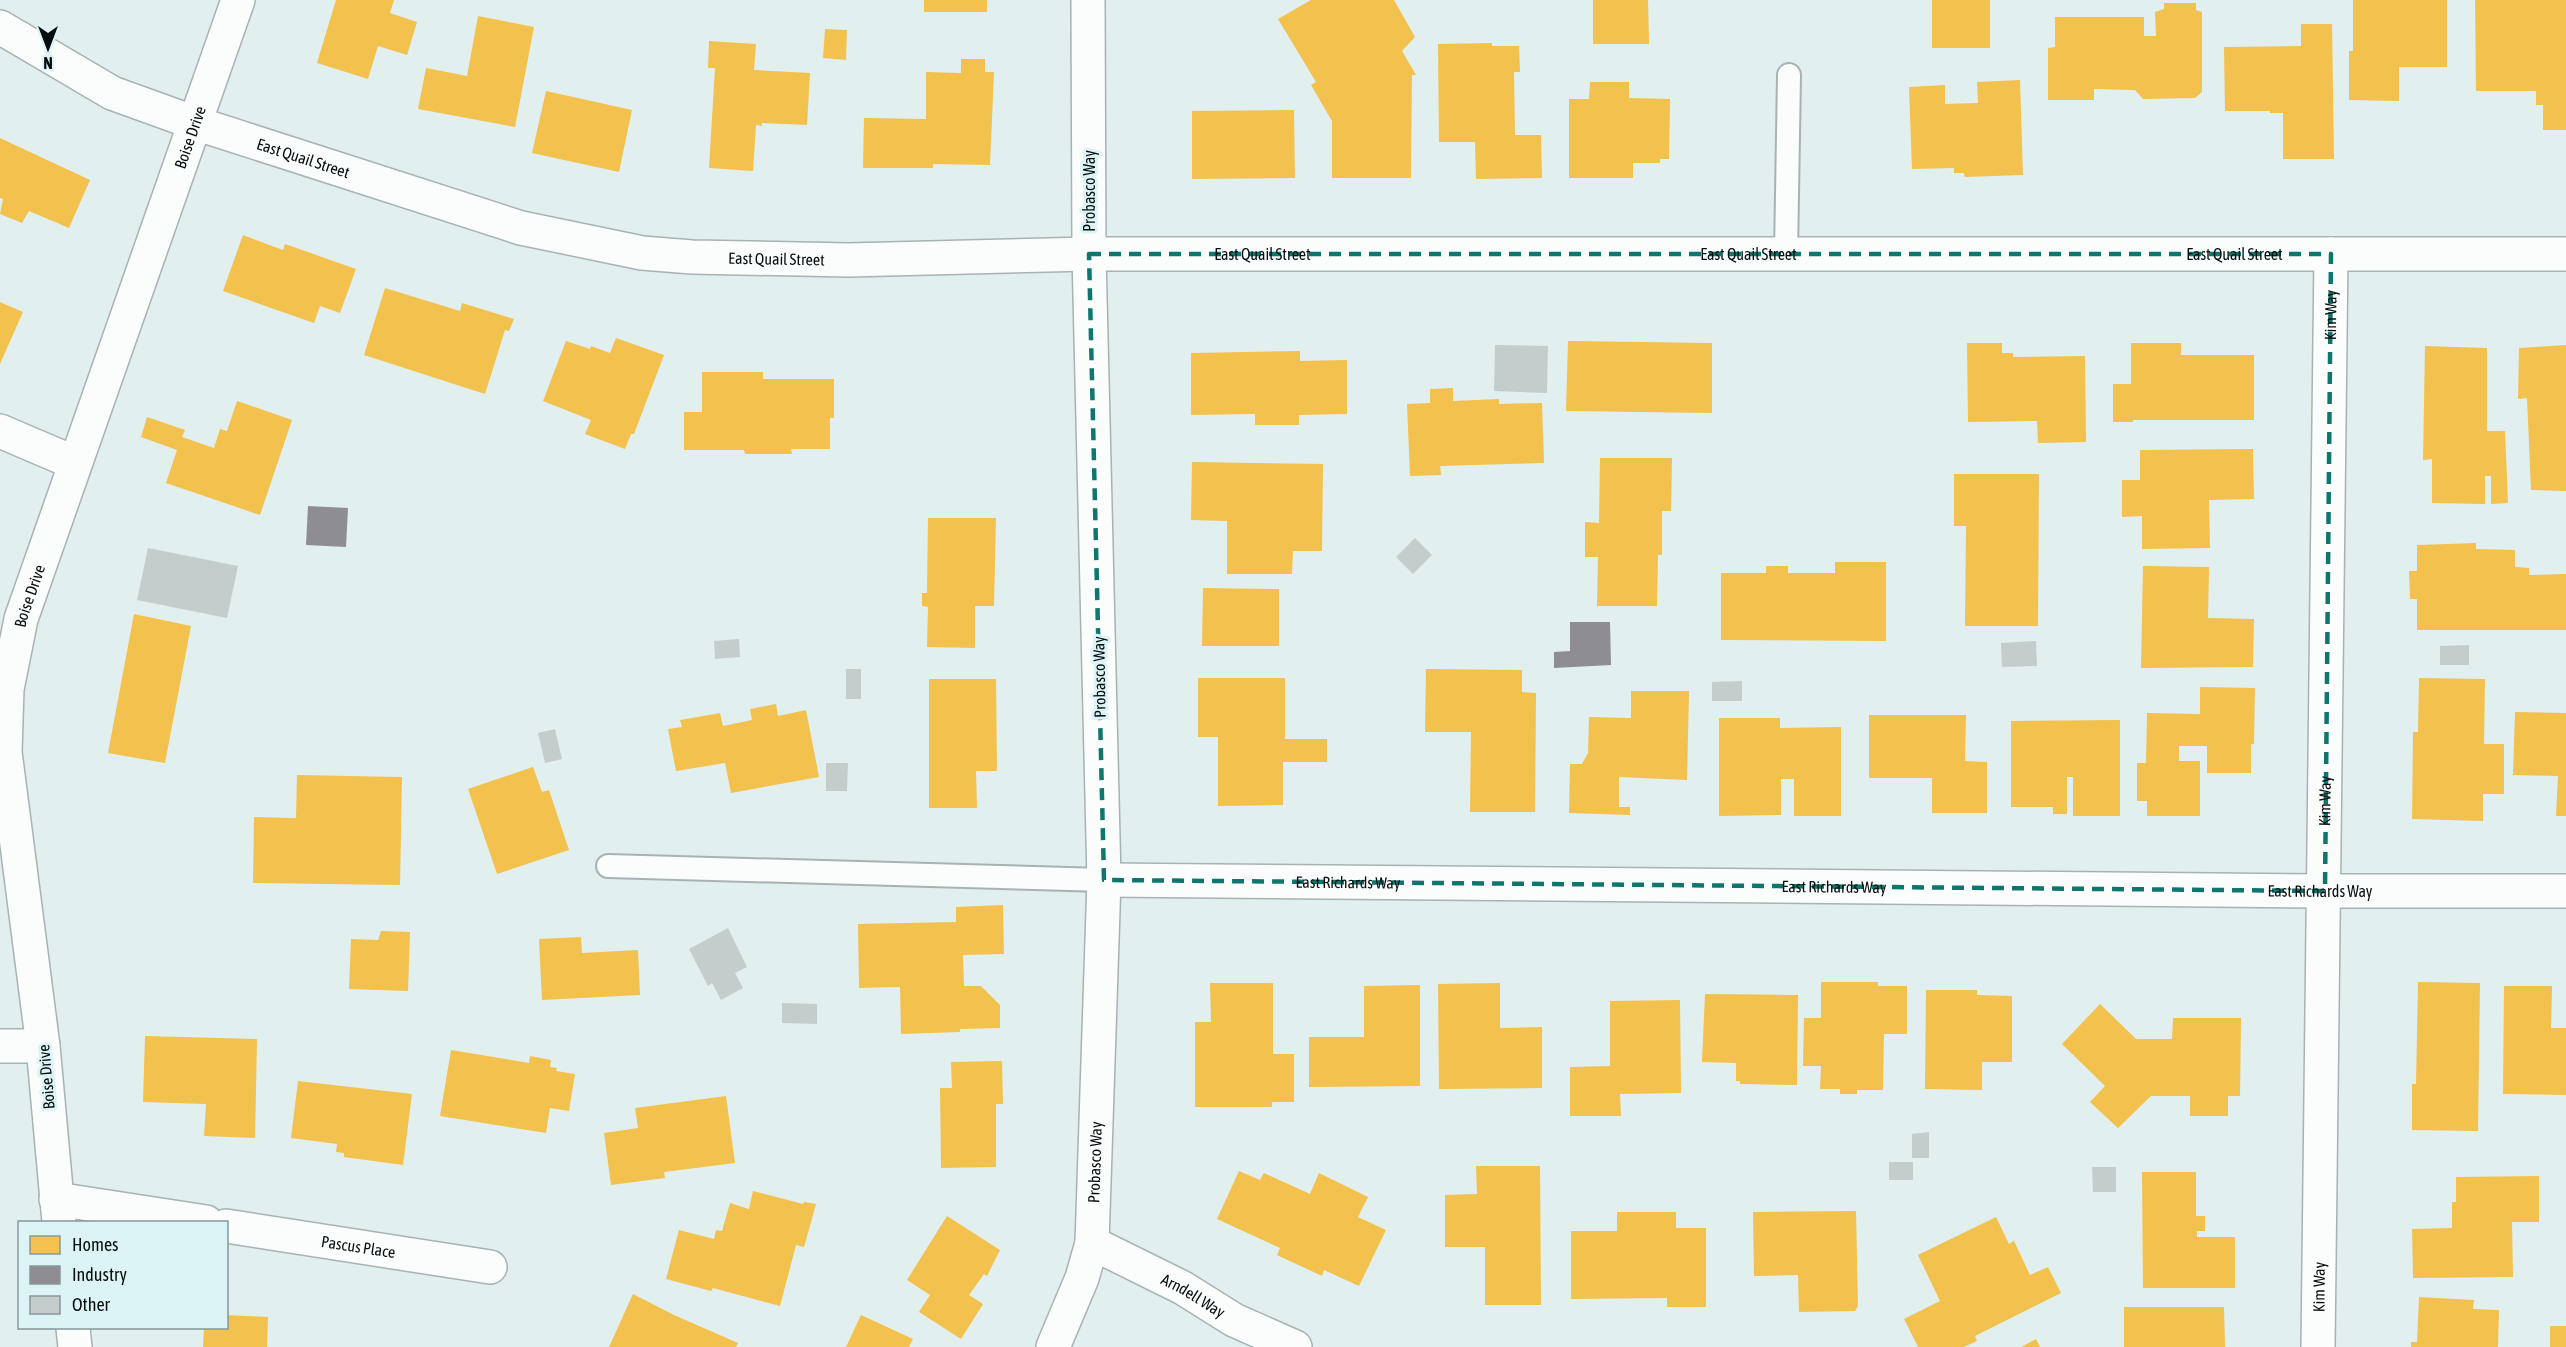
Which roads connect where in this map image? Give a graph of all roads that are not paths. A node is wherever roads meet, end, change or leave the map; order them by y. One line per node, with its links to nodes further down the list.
1 (238, 0): 5 (street, Boise Drive)
2 (1088, 0): 6 (street, Probasco Way)
3 (0, 27): 5 (street, East Quail Street)
4 (1789, 75): 7 (lane)
5 (195, 123): 6 (street, East Quail Street); 11 (street, Boise Drive)
6 (1089, 254): 7 (street, East Quail Street); 13 (street, Probasco Way)
7 (1786, 254): 8 (street, East Quail Street)
8 (2331, 254): 9 (street, East Quail Street); 14 (street, Kim Way)
9 (2566, 254)
10 (0, 431): 11 (street)
11 (75, 463): 17 (street, Boise Drive)
12 (608, 866): 13 (lane)
13 (1104, 880): 14 (street, East Richards Way); 21 (street, Probasco Way)
14 (2325, 891): 15 (street, East Richards Way); 27 (street, Kim Way)
15 (2566, 891)
16 (0, 1046): 17 (street)
17 (43, 1046): 18 (street, Boise Drive)
18 (57, 1211): 19 (street)
19 (192, 1221)
20 (228, 1226): 22 (street, Pascus Place)
21 (1092, 1243): 25 (street, Probasco Way); 26 (street, Arndell Way)
22 (490, 1267)
23 (73, 1329): 24 (street)
24 (75, 1347)
25 (1053, 1347)
26 (1295, 1347)
27 (2318, 1347)

